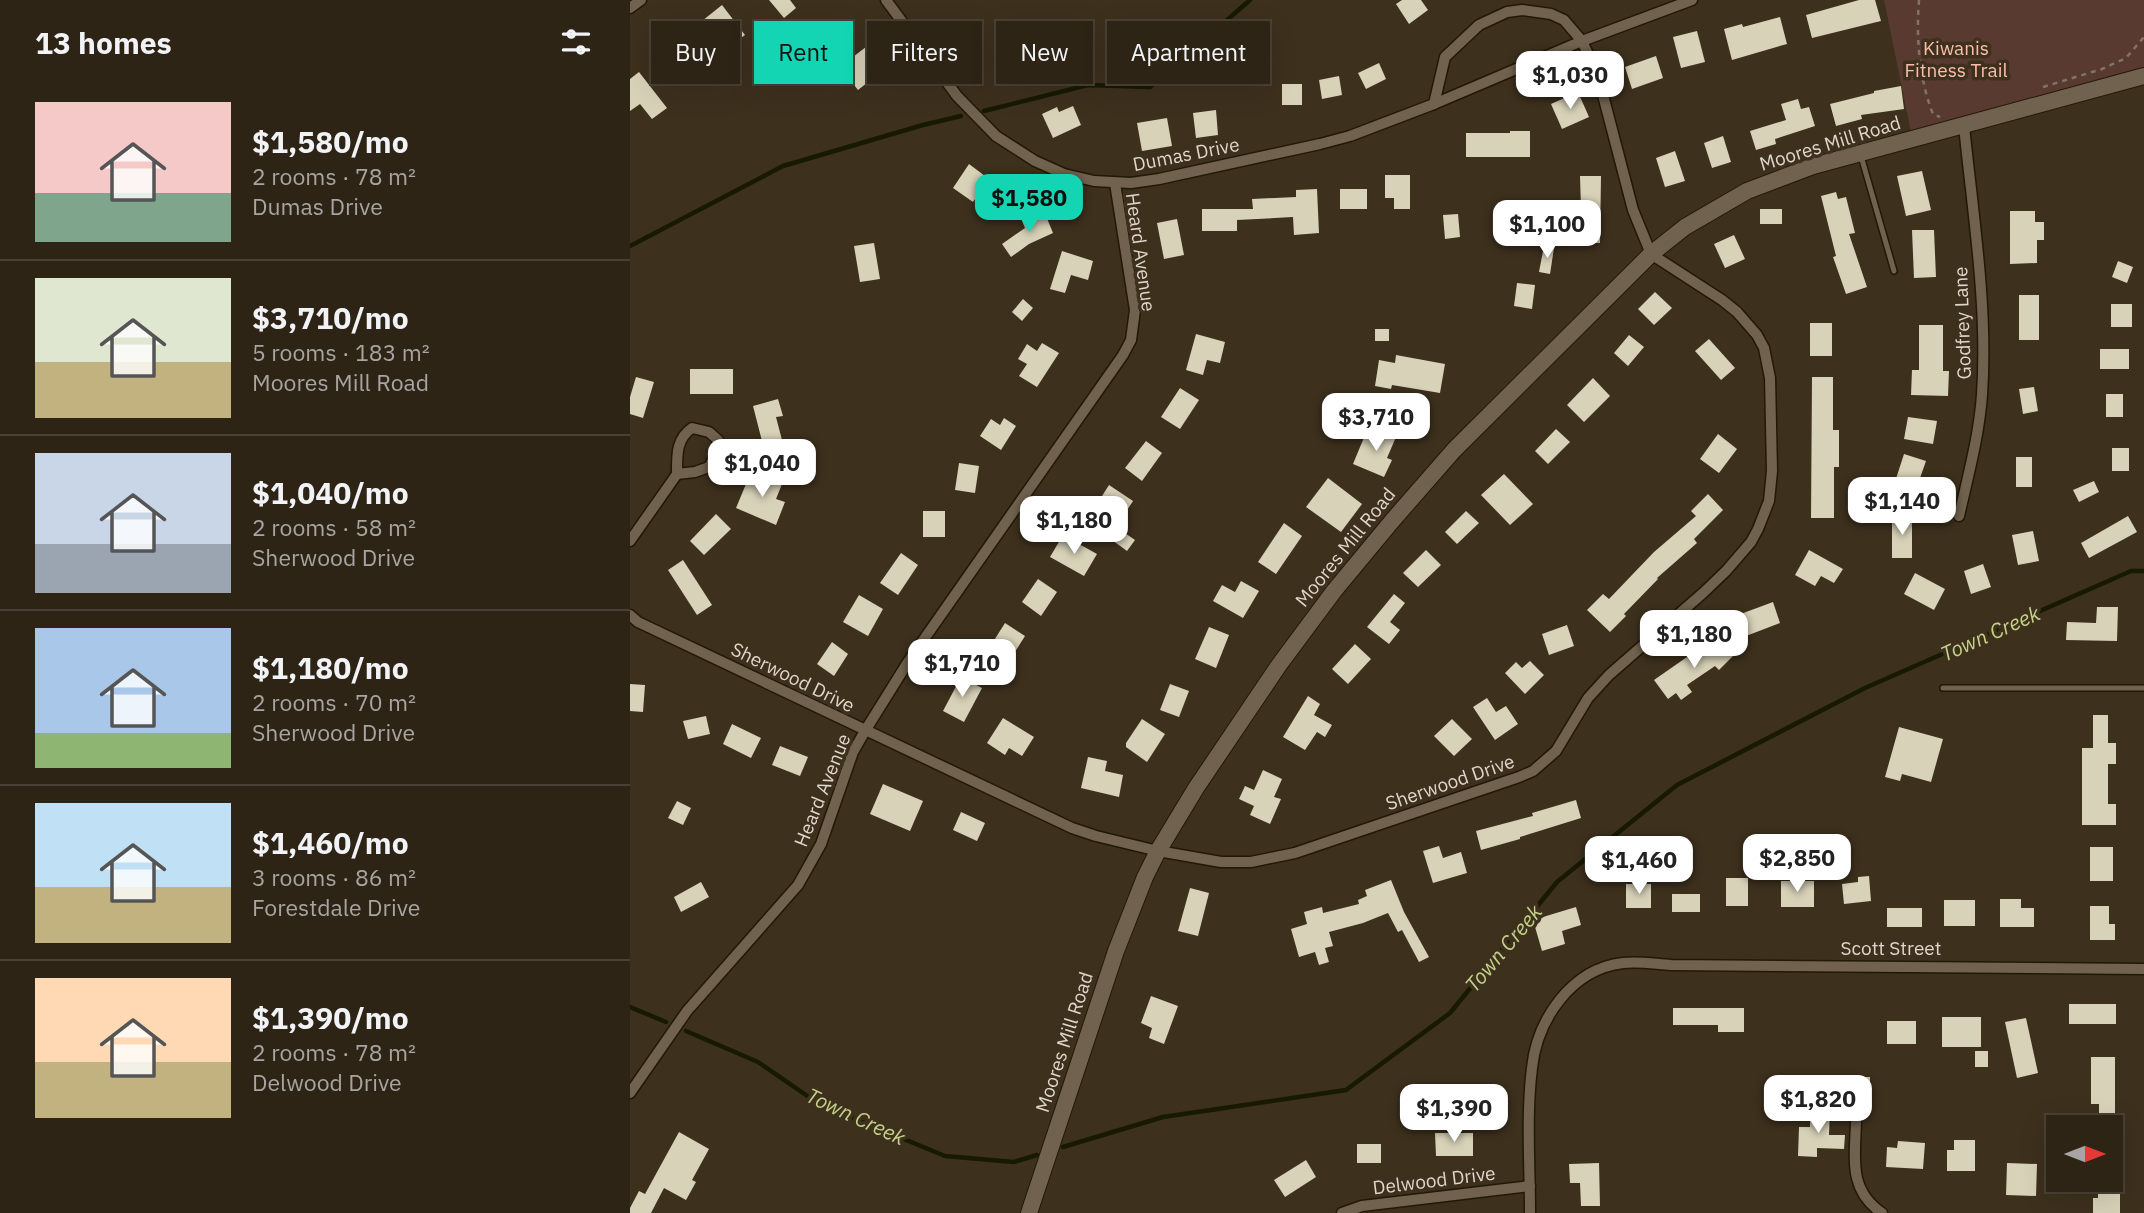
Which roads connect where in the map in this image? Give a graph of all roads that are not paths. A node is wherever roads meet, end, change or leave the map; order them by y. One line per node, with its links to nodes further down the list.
1 (641, 0): 4 (street)
2 (886, 0): 10 (street, Dumas Drive)
3 (1692, 0): 5 (street, Dumas Drive)
4 (630, 8)
5 (1582, 41): 7 (street, Dumas Drive); 7 (street); 11 (street)
6 (2144, 76): 8 (street, Moores Mill Road)
7 (1434, 104): 10 (street, Dumas Drive)
8 (1964, 126): 9 (street, Moores Mill Road); 14 (street, Godfrey Lane)
9 (1860, 153): 11 (street, Moores Mill Road); 12 (lane)
10 (1115, 183): 19 (street, Heard Avenue)
11 (1651, 254): 20 (street, Moores Mill Road); 20 (street, Sherwood Drive)
12 (1894, 271)
13 (677, 474): 13 (street); 15 (street)
14 (1959, 516)
15 (630, 541)
16 (630, 615): 19 (street, Sherwood Drive)
17 (1943, 688): 18 (lane)
18 (2144, 688)
19 (865, 731): 20 (street, Sherwood Drive); 22 (street, Heard Avenue)
20 (1158, 851): 25 (street, Moores Mill Road)
21 (2144, 969): 24 (street, Scott Street)
22 (630, 1093)
23 (1856, 1122): 28 (street)
24 (1530, 1186): 26 (street, Delwood Drive); 27 (street, Scott Street)
25 (1030, 1213)
26 (1342, 1213)
27 (1530, 1213)
28 (1882, 1213)

